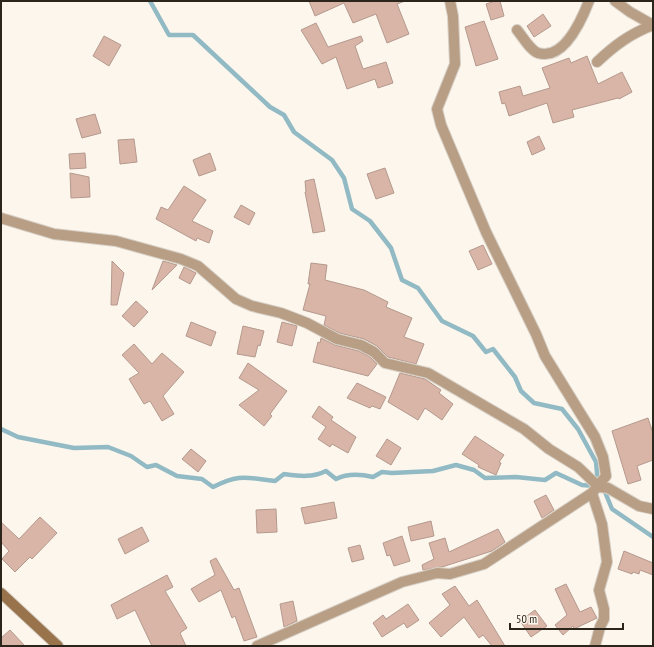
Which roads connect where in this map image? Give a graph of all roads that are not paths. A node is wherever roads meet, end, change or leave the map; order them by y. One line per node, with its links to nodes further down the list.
1 (450, 1): 8 (street)
2 (589, 1): 5 (street)
3 (615, 1): 4 (street)
4 (653, 25): 6 (street)
5 (517, 30)
6 (598, 62)
7 (1, 218): 8 (street)
8 (595, 490): 9 (street); 12 (street); 13 (street)
9 (653, 509)
10 (1, 593): 11 (street)
11 (58, 646)
12 (257, 646)
13 (596, 646)

